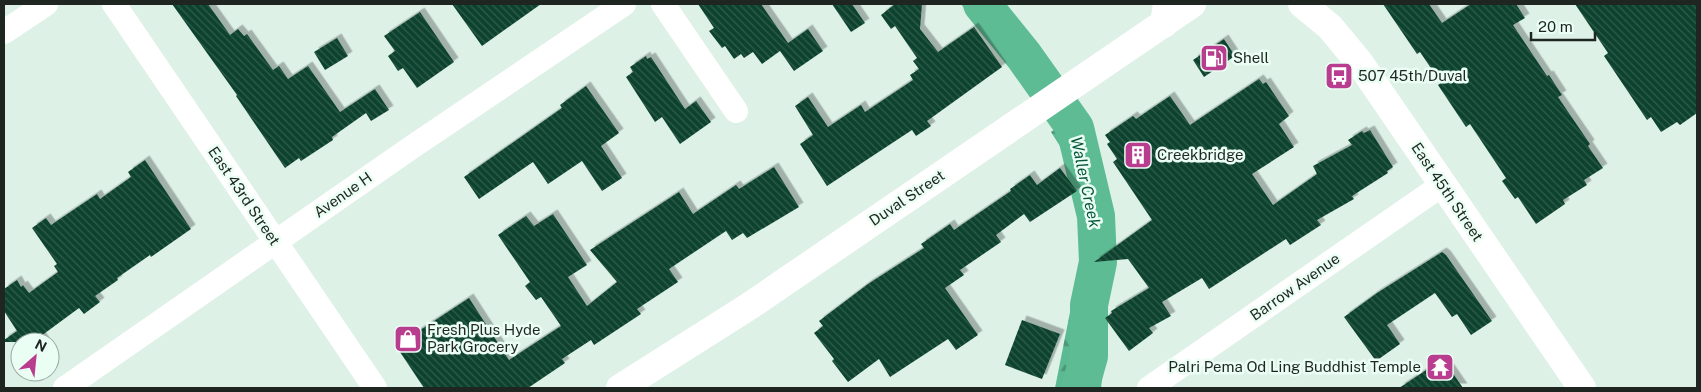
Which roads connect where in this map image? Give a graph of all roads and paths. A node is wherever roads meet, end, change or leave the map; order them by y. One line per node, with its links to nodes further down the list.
1 (46, 4): 9 (street)
2 (114, 4): 13 (street, East 43rd Street)
3 (624, 4): 13 (street, Avenue H)
4 (663, 4): 11 (street)
5 (1192, 4): 8 (street, Duval Street)
6 (1302, 4): 10 (street, East 45th Street)
7 (1330, 4): 10 (street)
8 (1165, 14): 16 (street, Duval Street)
9 (4, 32)
10 (1342, 39): 12 (street, East 45th Street)
11 (736, 111)
12 (1442, 185): 17 (street, Barrow Avenue); 18 (street, East 45th Street)
13 (276, 242): 14 (street, Avenue H); 15 (street, East 43rd Street)
14 (65, 388)
15 (375, 388)
16 (620, 388)
17 (1149, 388)
18 (1582, 388)

